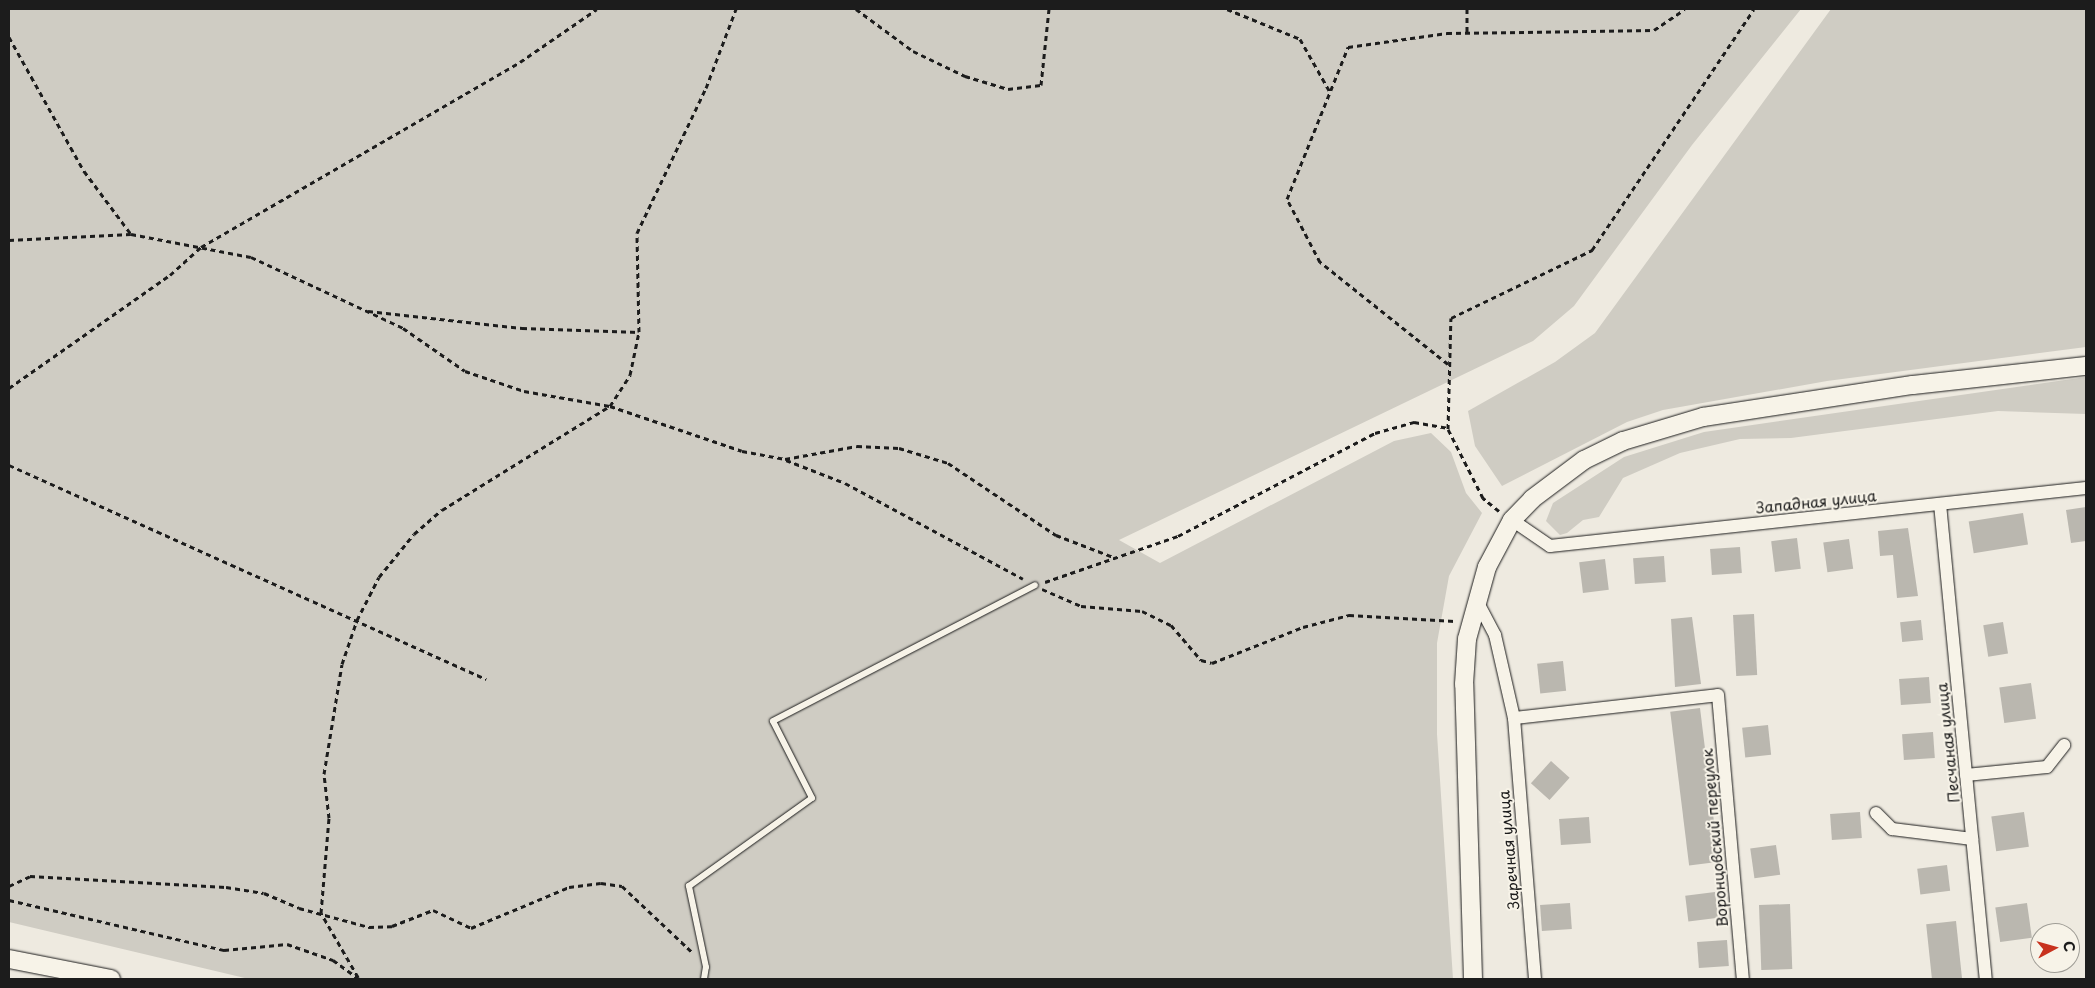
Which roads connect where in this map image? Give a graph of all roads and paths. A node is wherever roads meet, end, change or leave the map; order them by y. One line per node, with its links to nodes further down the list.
1 (597, 9): 14 (path)
2 (736, 9): 16 (path)
3 (856, 9): 4 (path)
4 (1049, 9)
5 (1227, 9): 11 (path)
6 (1467, 9): 9 (path)
7 (1685, 9): 9 (path)
8 (1754, 9): 17 (path)
9 (1467, 32): 11 (path)
10 (9, 37): 12 (path)
11 (1330, 92): 17 (path)
12 (131, 234): 13 (path); 14 (path)
13 (9, 240)
14 (201, 247): 15 (path); 19 (path)
15 (364, 310): 16 (path); 20 (path)
16 (639, 332): 20 (path)
17 (1448, 364): 21 (path)
18 (2086, 366): 26 (main road)
19 (9, 388)
20 (610, 406): 22 (path); 30 (path)
21 (1448, 428): 26 (path); 27 (path)
22 (785, 460): 27 (path); 28 (path)
23 (9, 465): 30 (path)
24 (2086, 488): 25 (street, Западная улица)
25 (1940, 504): 26 (street, Западная улица); 35 (street, Песчаная улица)
26 (1512, 520): 29 (main road)
27 (1113, 557): 28 (path)
28 (1035, 586): 31 (path); 42 (lane)
29 (1475, 597): 31 (main road); 33 (street, Заречная улица)
30 (357, 620): 32 (path); 40 (path)
31 (1470, 621): 46 (main road)
32 (486, 679)
33 (1514, 718): 47 (street, Заречная улица); 48 (street, Воронцовский переулок)
34 (2064, 746): 35 (street)
35 (1966, 774): 37 (street, Песчаная улица)
36 (1876, 813): 37 (street)
37 (1972, 840): 49 (street, Песчаная улица)
38 (9, 886): 40 (path)
39 (9, 900): 43 (path)
40 (321, 913): 42 (path); 43 (path)
41 (9, 959): 44 (main road)
42 (706, 967): 45 (lane)
43 (358, 978)
44 (111, 979)
45 (704, 979)
46 (1473, 979)
47 (1535, 979)
48 (1743, 979)
49 (1986, 979)

